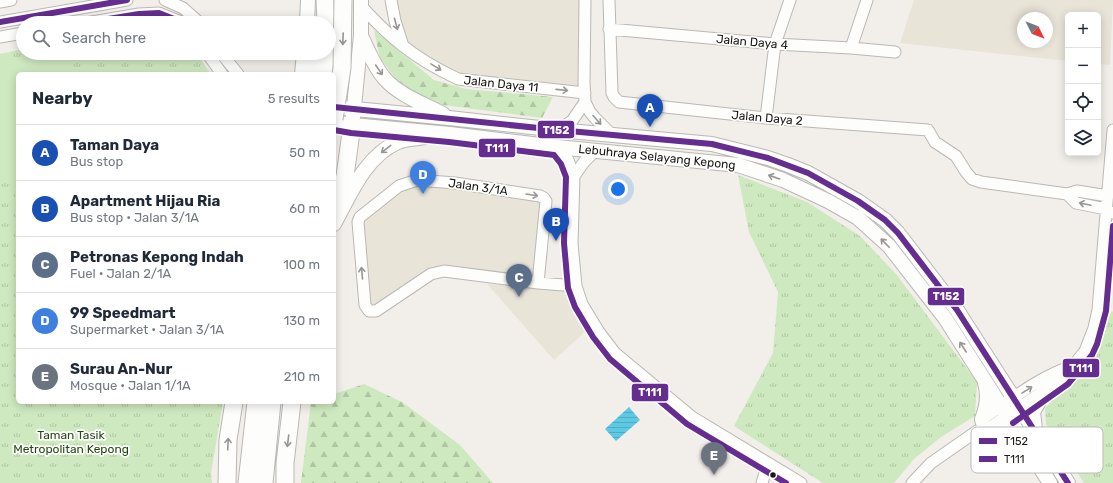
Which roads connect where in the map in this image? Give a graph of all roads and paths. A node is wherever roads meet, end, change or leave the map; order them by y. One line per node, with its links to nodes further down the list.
1 (10, 0): 13 (street)
2 (127, 0): 16 (street)
3 (162, 0): 15 (street)
4 (165, 0): 19 (street)
5 (308, 0): 20 (main road)
6 (326, 0): 21 (highway)
7 (343, 0): 44 (highway, one-way to 44, bridge)
8 (391, 0): 29 (street, one-way to 29)
9 (585, 0): 43 (street)
10 (609, 0): 24 (street)
11 (790, 0): 28 (street)
12 (867, 0): 30 (street)
13 (0, 2)
14 (361, 3): 27 (main road); 29 (street, Jalan Daya 11)
15 (159, 13): 17 (street); 18 (street)
16 (35, 16)
17 (127, 16)
18 (166, 16)
19 (192, 16)
20 (307, 16)
21 (326, 16)
22 (16, 19): 23 (street)
23 (0, 22)
24 (609, 29): 28 (street, Jalan Daya 4); 48 (street, Jalan Daya 2)
25 (16, 34): 26 (street)
26 (0, 37)
27 (360, 42): 42 (main road); 46 (main road); 47 (main road, one-way to 47)
28 (775, 44): 30 (street, Jalan Daya 4); 48 (street)
29 (403, 46): 43 (street, Jalan Daya 11, one-way to 43)
30 (851, 48): 31 (street, Jalan Daya 4)
31 (895, 52)
32 (212, 60): 37 (street)
33 (227, 60): 38 (street)
34 (303, 60): 39 (main road)
35 (311, 60): 40 (main road)
36 (324, 60): 41 (highway)
37 (221, 72)
38 (236, 72)
39 (302, 72)
40 (316, 72)
41 (322, 72)
42 (336, 74)
43 (585, 97): 50 (street); 53 (street, one-way to 53)
44 (336, 106)
45 (336, 108): 46 (main road, Lebuhraya Selayang Kepong)
46 (353, 117): 47 (main road, Lebuhraya Selayang Kepong); 49 (main road, Lebuhraya Selayang Kepong); 52 (main road, Lebuhraya Selayang Kepong); 58 (highway)
47 (449, 118): 50 (main road, Lebuhraya Selayang Kepong)
48 (766, 118): 60 (street, Jalan Daya 2)
49 (336, 121)
50 (558, 130): 53 (main road, Lebuhraya Selayang Kepong)
51 (1113, 130): 54 (street)
52 (450, 134): 55 (main road, Lebuhraya Selayang Kepong); 62 (main road, one-way to 62)
53 (612, 135): 70 (main road, Lebuhraya Selayang Kepong)
54 (1112, 145): 60 (street)
55 (557, 147): 56 (main road, Lebuhraya Selayang Kepong); 59 (street)
56 (596, 150): 59 (street); 68 (main road, Lebuhraya Selayang Kepong, one-way to 56)
57 (336, 158): 58 (highway)
58 (345, 176): 61 (highway)
59 (574, 176): 66 (street)
60 (1110, 205): 64 (street)
61 (336, 207)
62 (336, 220)
63 (1113, 246): 64 (street)
64 (1102, 257): 67 (street)
65 (538, 283): 65 (street, Jalan 3/1A, one-way to 65); 66 (street)
66 (576, 286): 82 (street)
67 (1073, 366): 69 (street); 70 (street, one-way to 67)
68 (984, 379): 75 (main road, Lebuhraya Selayang Kepong); 76 (main road)
69 (1045, 391): 70 (street); 80 (main road)
70 (1016, 403): 75 (street); 79 (main road, Lebuhraya Selayang Kepong)
71 (234, 404): 87 (highway, one-way to 71)
72 (256, 404): 85 (highway)
73 (272, 404): 86 (highway)
74 (292, 404): 88 (highway, one-way to 88)
75 (1005, 411): 76 (street); 78 (main road, Lebuhraya Selayang Kepong)
76 (983, 426): 77 (main road)
77 (990, 427)
78 (1015, 427)
79 (1032, 427)
80 (1034, 427)
81 (971, 435): 91 (street)
82 (768, 463): 89 (street); 90 (street)
83 (1044, 473): 92 (main road, Lebuhraya Selayang Kepong)
84 (1062, 473): 93 (main road, Lebuhraya Selayang Kepong)
85 (247, 479)
86 (265, 480)
87 (227, 483)
88 (284, 483)
89 (762, 483)
90 (801, 483)
91 (912, 483)
92 (1050, 483)
93 (1068, 483)

